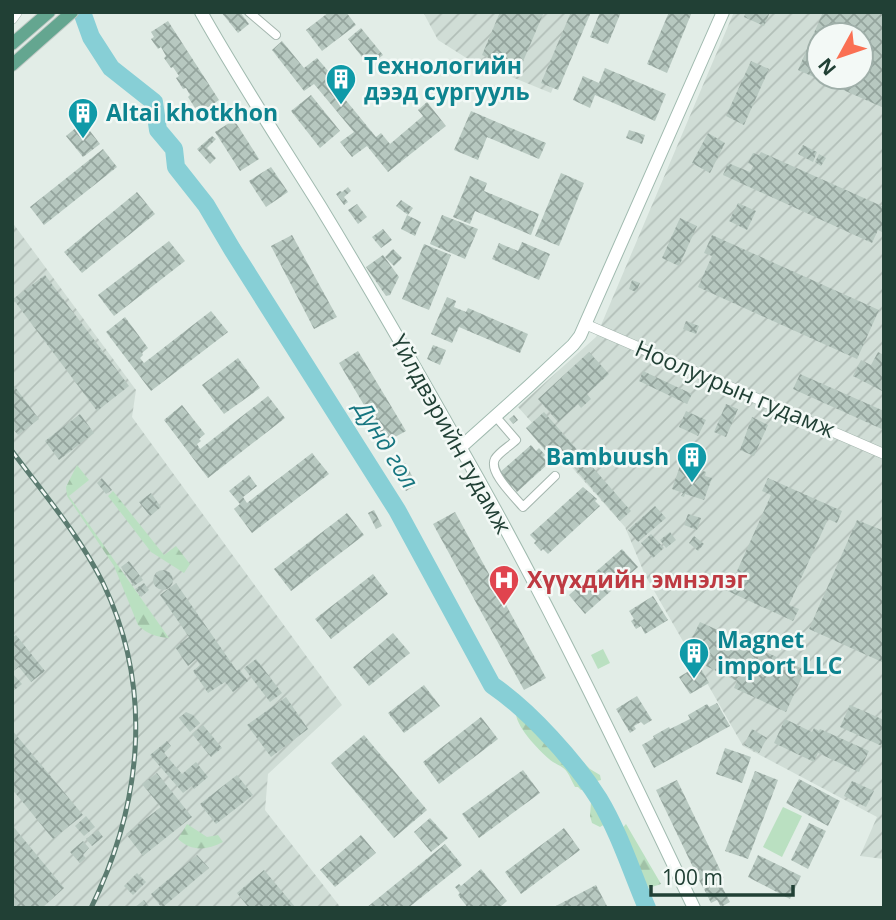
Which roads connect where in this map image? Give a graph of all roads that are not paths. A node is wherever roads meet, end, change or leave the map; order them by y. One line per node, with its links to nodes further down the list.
1 (17, 12): 7 (street)
2 (72, 12): 10 (main road)
3 (201, 12): 13 (main road, Yйлдвэрийн гудамж)
4 (249, 12): 8 (street)
5 (723, 12): 11 (main road)
6 (44, 16): 9 (main road)
7 (12, 19)
8 (276, 35)
9 (12, 44)
10 (12, 65)
11 (585, 324): 12 (main road); 14 (street, Ноолуурын гудамж)
12 (496, 417): 13 (main road); 15 (street)
13 (461, 447): 16 (main road, Yйлдвэрийн гудамж)
14 (884, 454)
15 (555, 477)
16 (694, 908)

